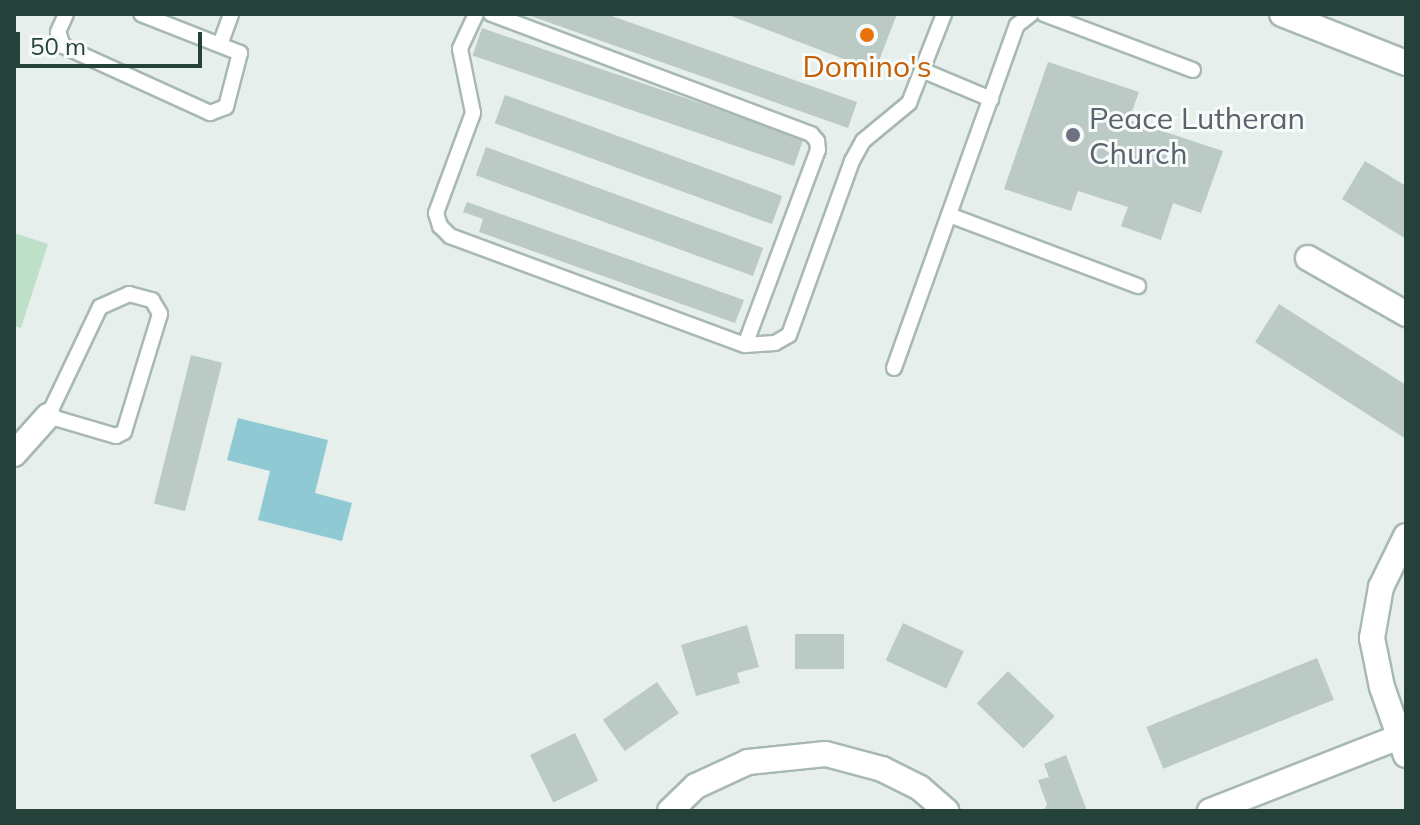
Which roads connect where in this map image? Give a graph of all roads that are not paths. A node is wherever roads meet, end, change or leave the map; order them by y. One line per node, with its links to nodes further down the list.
1 (66, 14): 10 (lane)
2 (141, 14): 10 (lane)
3 (231, 14): 10 (lane)
4 (476, 14): 19 (lane)
5 (491, 14): 19 (lane)
6 (944, 14): 13 (lane)
7 (1031, 14): 14 (lane)
8 (1044, 14): 12 (lane)
9 (1282, 14): 11 (street)
10 (221, 42)
11 (1406, 63)
12 (1193, 70)
13 (924, 71): 14 (lane); 19 (lane)
14 (991, 99): 15 (lane)
15 (949, 215): 17 (lane); 20 (lane)
16 (1308, 258): 18 (street)
17 (1138, 286)
18 (1406, 314)
19 (745, 345)
20 (894, 368)
21 (48, 416): 21 (lane); 22 (street)
22 (14, 454)
23 (1406, 536): 24 (street)
24 (1403, 746): 27 (street)
25 (670, 811): 26 (street)
26 (946, 811)
27 (1210, 811)

